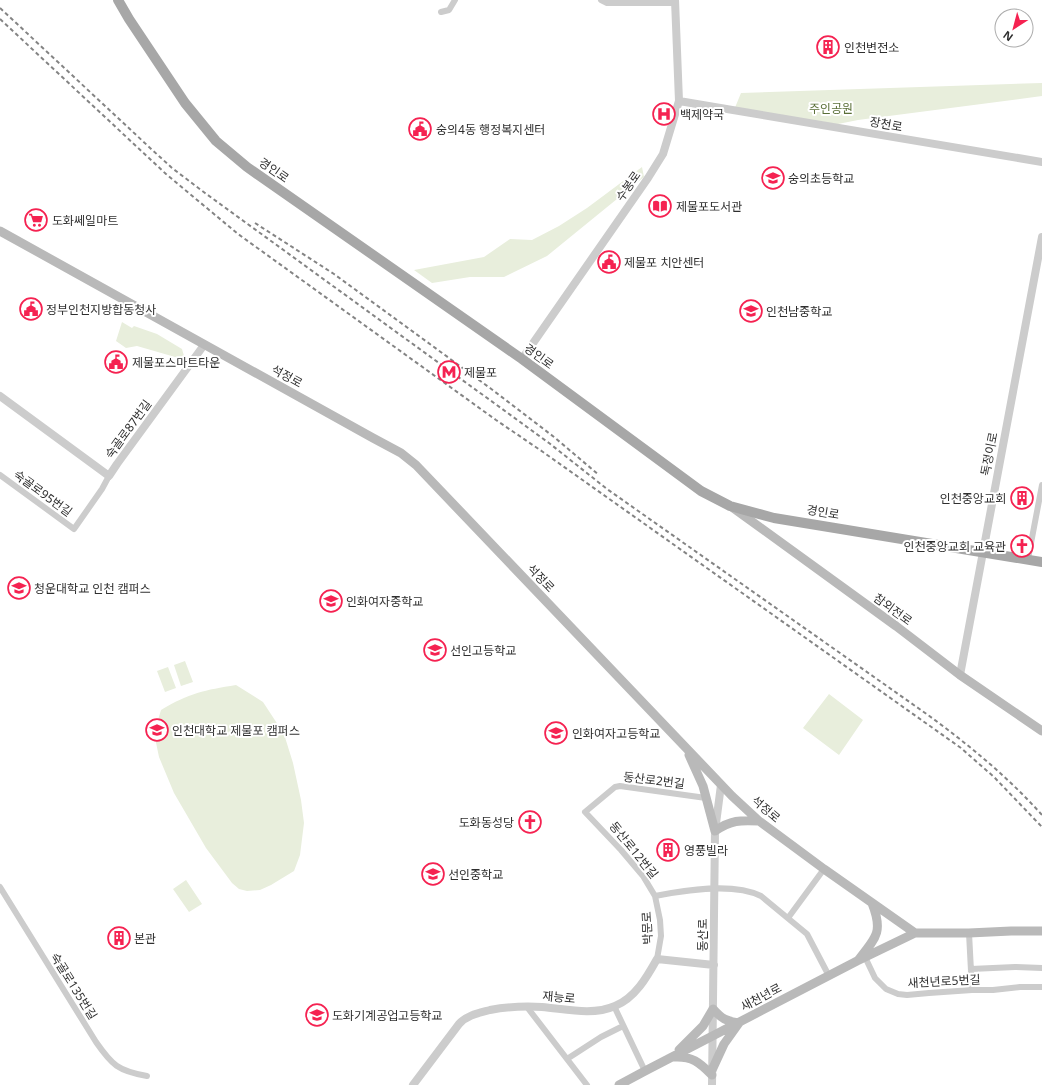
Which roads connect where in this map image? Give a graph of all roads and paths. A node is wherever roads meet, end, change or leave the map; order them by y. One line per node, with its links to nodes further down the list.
1 (118, 0): 11 (main road, 경인로)
2 (455, 0): 5 (street)
3 (601, 0): 4 (street)
4 (675, 2): 6 (street, 수봉로)
5 (441, 12)
6 (679, 100): 7 (street, 장천로); 11 (street, 수봉로)
7 (1042, 162)
8 (0, 231): 10 (main road, 석정로)
9 (1042, 237): 17 (street, 독정이로)
10 (204, 345): 14 (street, 숙골로87번길); 22 (main road, 석정로)
11 (522, 359): 16 (main road, 경인로)
12 (1, 398): 14 (street, 숙골로87번길)
13 (0, 475): 14 (street, 숙골로95번길)
14 (110, 476)
15 (1042, 484): 18 (street)
16 (730, 506): 17 (main road, 경인로); 20 (main road, 참외전로)
17 (983, 552): 18 (main road, 경인로); 20 (street, 독정이로)
18 (1028, 559): 19 (main road, 경인로)
19 (1042, 562)
20 (960, 675): 21 (main road, 참외전로)
21 (1042, 731)
22 (684, 745): 23 (main road, 석정로); 24 (main road)
23 (721, 785): 26 (main road, 석정로); 27 (street, 동산로)
24 (706, 798): 25 (street, 동산로2번길); 27 (main road)
25 (585, 812): 31 (street, 동산로12번길)
26 (758, 820): 27 (main road); 28 (main road, 석정로)
27 (715, 831): 30 (street, 동산로)
28 (824, 869): 32 (main road, 석정로); 33 (street)
29 (0, 887): 55 (street, 숙골로135번길)
30 (714, 888): 31 (street, 동산로12번길); 33 (street, 동산로12번길); 39 (street, 동산로)
31 (655, 896): 37 (street, 박문로)
32 (871, 901): 35 (main road, 석정로); 38 (main road)
33 (788, 918): 42 (street, 동산로12번길)
34 (1042, 931): 36 (main road)
35 (915, 933): 36 (main road); 38 (main road, 새천년로)
36 (969, 934): 41 (street)
37 (657, 959): 39 (street); 45 (street, 재능로)
38 (861, 959): 42 (main road, 새천년로); 44 (street, 새천년로5번길)
39 (714, 965): 47 (street, 동산로)
40 (1042, 968): 41 (street)
41 (971, 969): 44 (street)
42 (830, 976): 48 (main road, 새천년로)
43 (1042, 987): 44 (street, 새천년로5번길)
44 (972, 990)
45 (614, 1006): 46 (street, 재능로); 49 (street)
46 (527, 1007): 52 (street); 56 (street, 재능로)
47 (713, 1009): 48 (main road); 50 (street, 동산로); 51 (main road)
48 (739, 1023): 50 (main road, 새천년로); 54 (main road)
49 (623, 1026): 52 (street); 53 (street)
50 (712, 1036): 51 (main road, 새천년로); 54 (street, 동산로)
51 (672, 1056): 53 (main road, 새천년로); 54 (main road)
52 (567, 1059): 57 (street)
53 (645, 1070): 58 (main road, 새천년로)
54 (712, 1072): 59 (street, 동산로)
55 (147, 1076)
56 (413, 1085)
57 (587, 1085)
58 (620, 1085)
59 (712, 1085)

